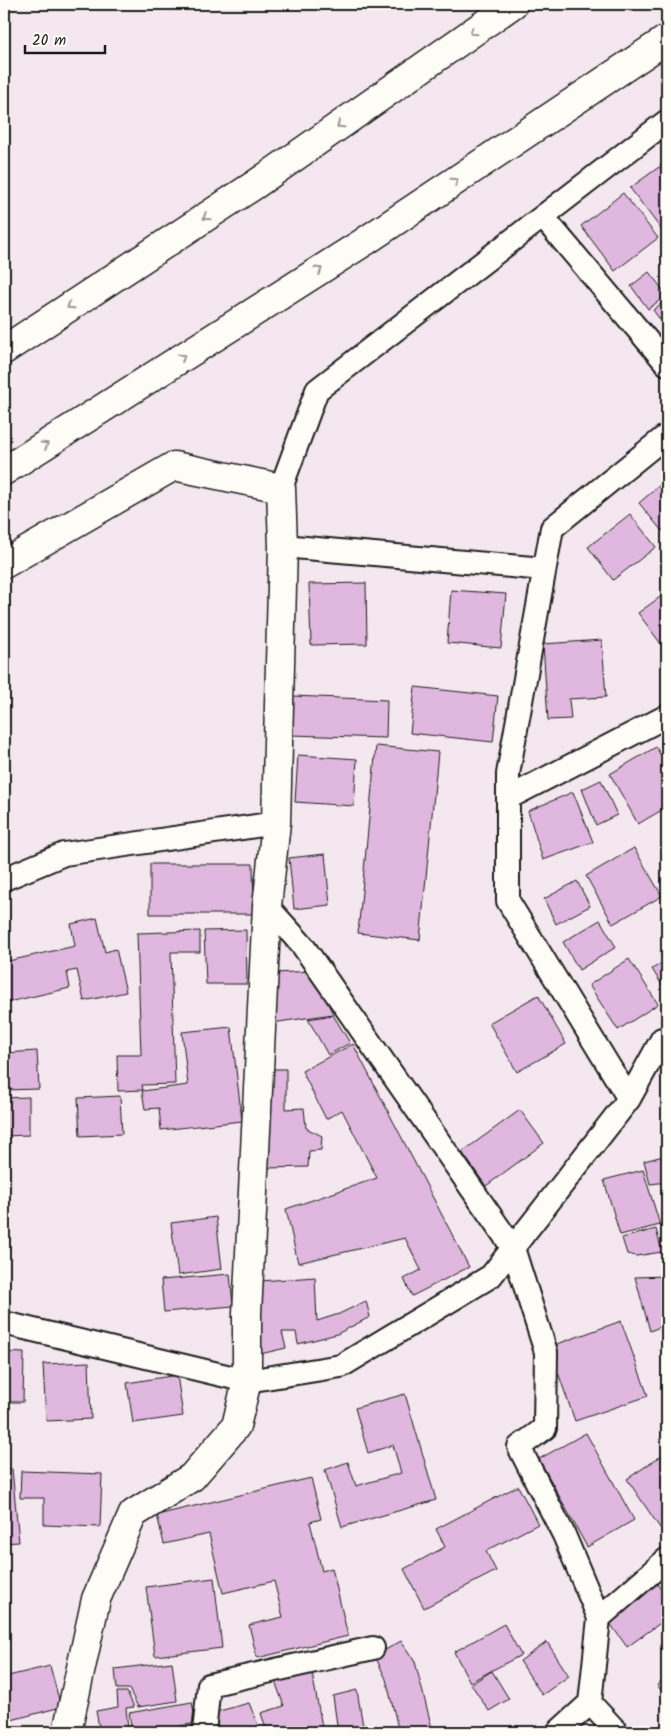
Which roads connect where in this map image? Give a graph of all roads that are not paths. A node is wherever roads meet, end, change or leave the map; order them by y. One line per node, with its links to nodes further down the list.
1 (513, 4): 5 (street, one-way to 5)
2 (667, 39): 8 (street, one-way to 2)
3 (667, 121): 4 (street)
4 (543, 217): 6 (street); 9 (street)
5 (4, 350)
6 (667, 364)
7 (667, 435): 12 (street)
8 (4, 471)
9 (280, 488): 10 (street); 11 (street)
10 (283, 546): 12 (street); 15 (street)
11 (4, 564)
12 (544, 569): 14 (street)
13 (667, 716): 14 (street)
14 (508, 798): 19 (street)
15 (276, 823): 16 (street); 17 (street)
16 (4, 879)
17 (267, 906): 20 (street); 22 (street)
18 (667, 1038): 19 (street)
19 (629, 1098): 20 (street)
20 (513, 1248): 22 (street); 24 (street)
21 (4, 1323): 22 (street)
22 (247, 1381): 27 (street)
23 (667, 1559): 24 (street)
24 (599, 1618): 26 (street)
25 (373, 1648): 28 (street)
26 (590, 1703): 29 (street); 30 (street)
27 (67, 1732)
28 (204, 1732)
29 (558, 1732)
30 (616, 1732)

